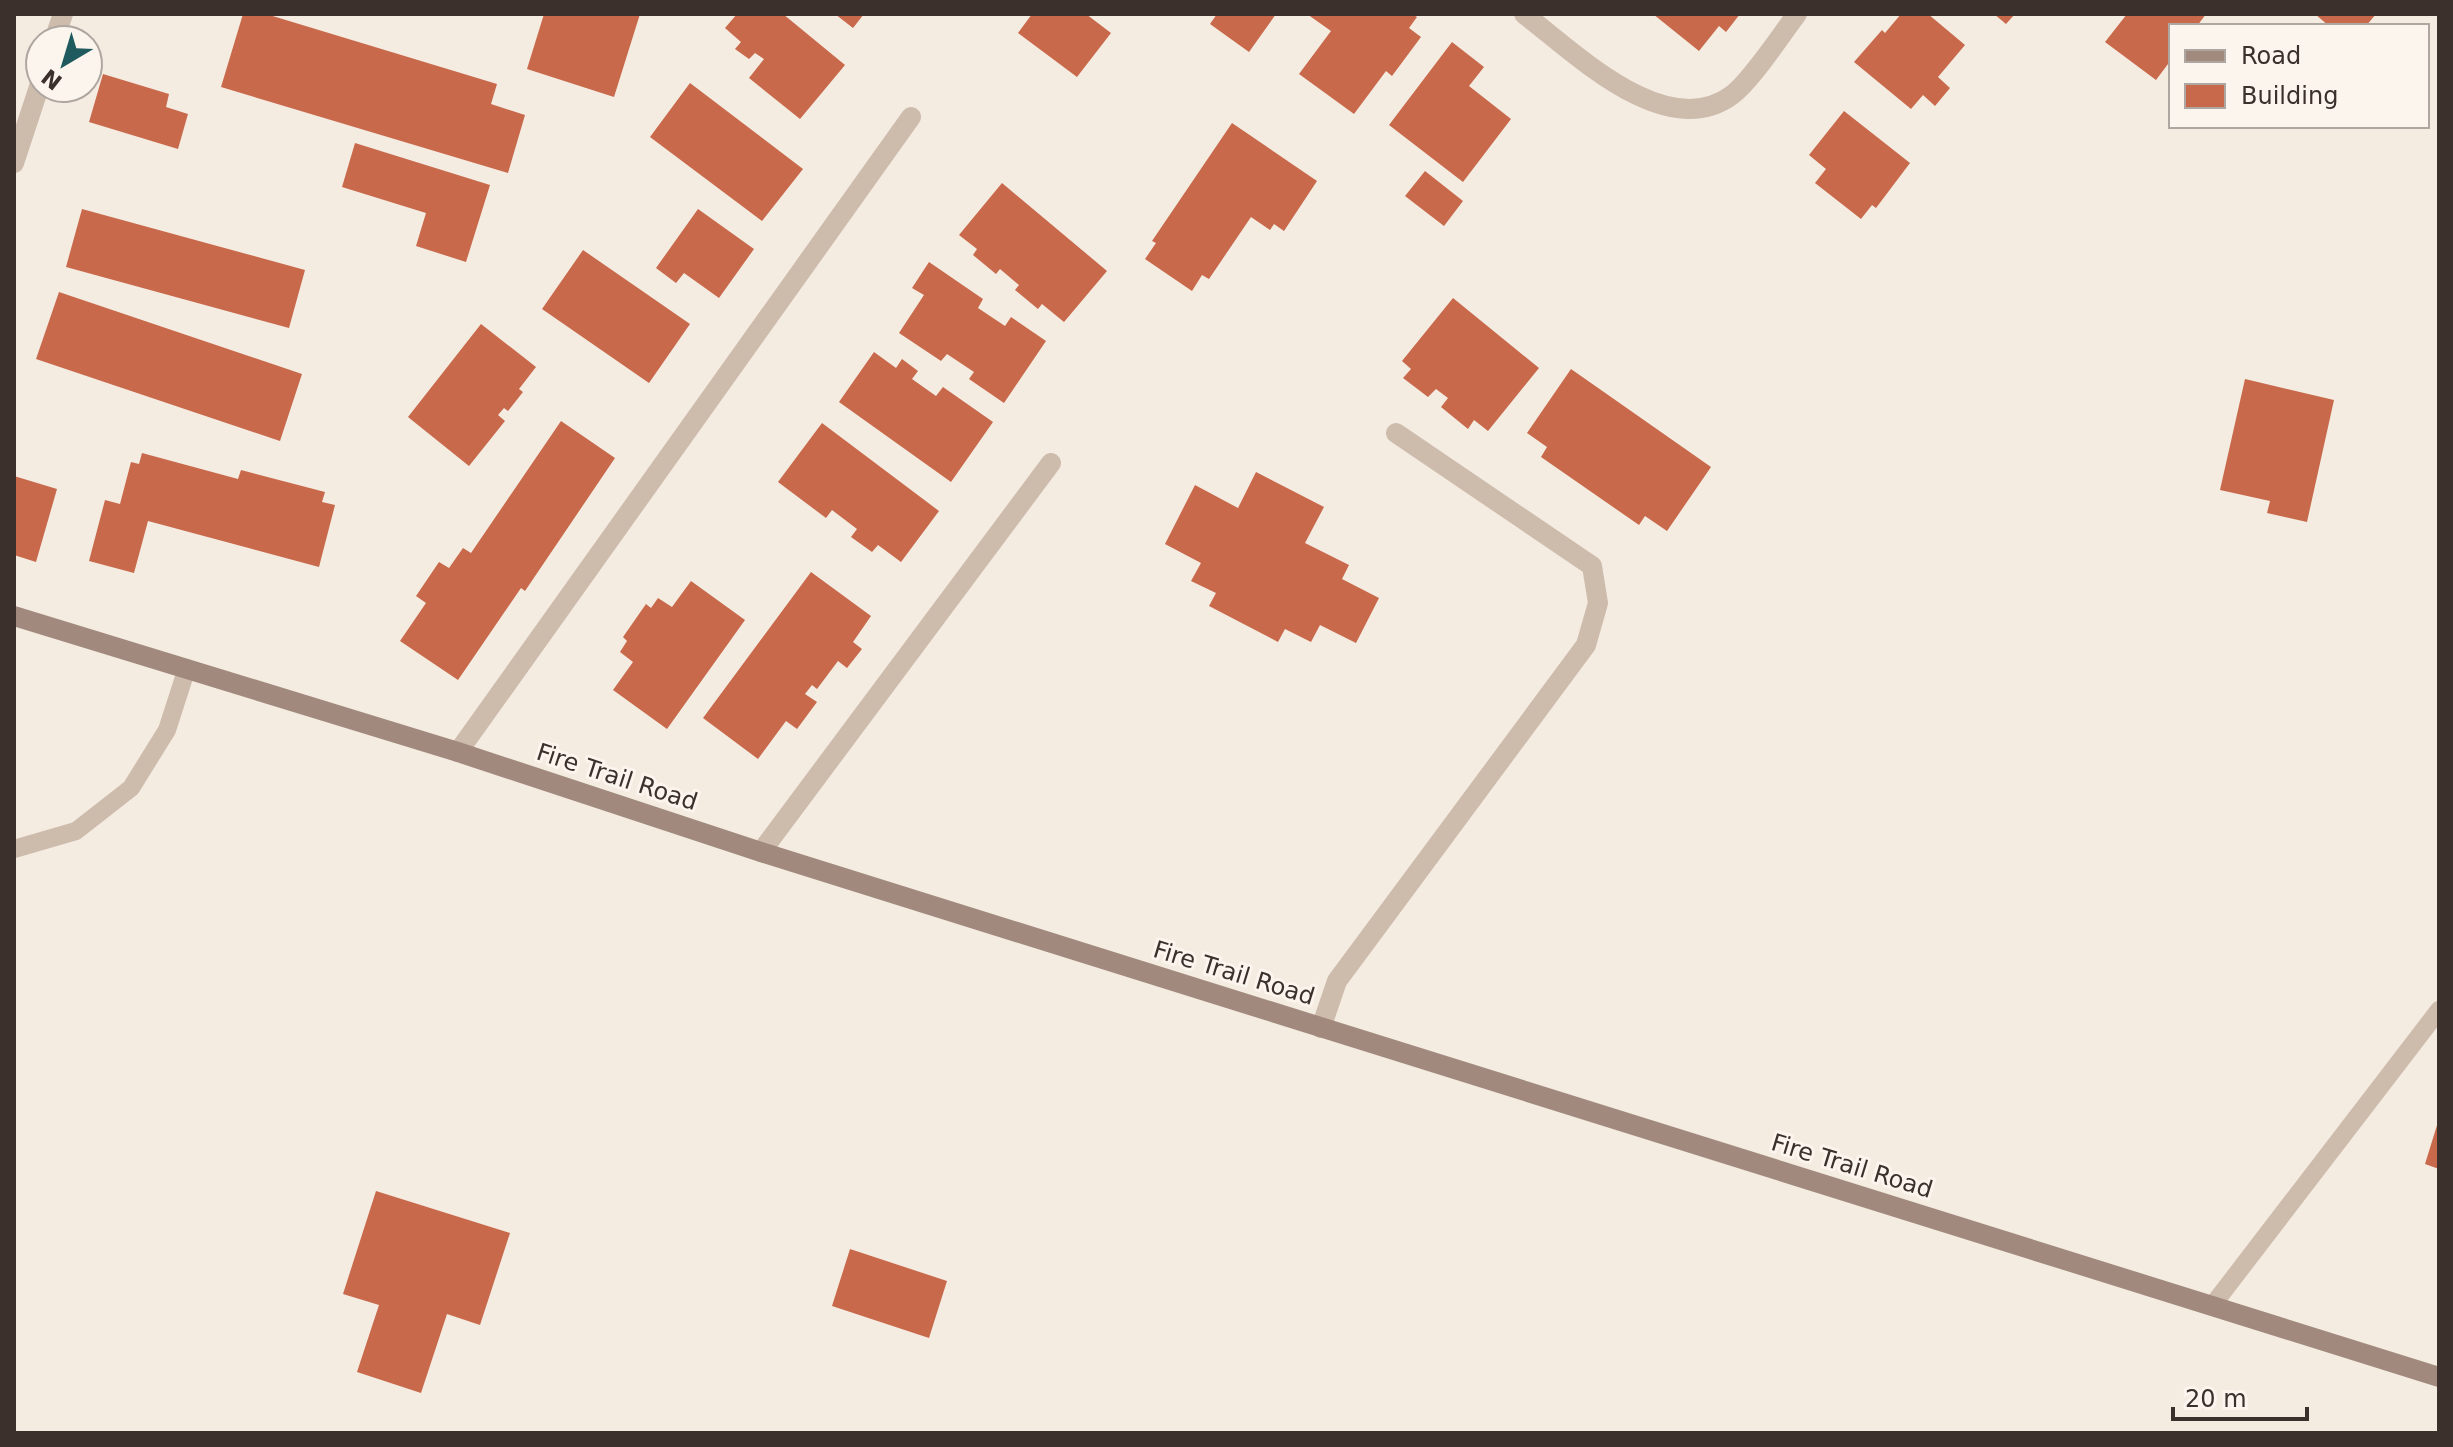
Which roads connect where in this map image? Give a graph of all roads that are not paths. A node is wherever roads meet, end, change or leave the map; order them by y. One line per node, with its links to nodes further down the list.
1 (1524, 14): 2 (street)
2 (1797, 14)
3 (33, 104): 5 (street)
4 (911, 117): 10 (street)
5 (14, 163)
6 (1396, 433): 14 (street)
7 (1051, 463): 12 (street)
8 (14, 616): 9 (main road, Fire Trail Road)
9 (187, 668): 10 (main road, Fire Trail Road); 11 (lane)
10 (458, 752): 12 (main road, Fire Trail Road)
11 (14, 849)
12 (761, 852): 14 (main road, Fire Trail Road)
13 (2439, 1010): 15 (lane)
14 (1321, 1028): 15 (main road, Fire Trail Road)
15 (2212, 1306): 16 (main road, Fire Trail Road)
16 (2439, 1377)

